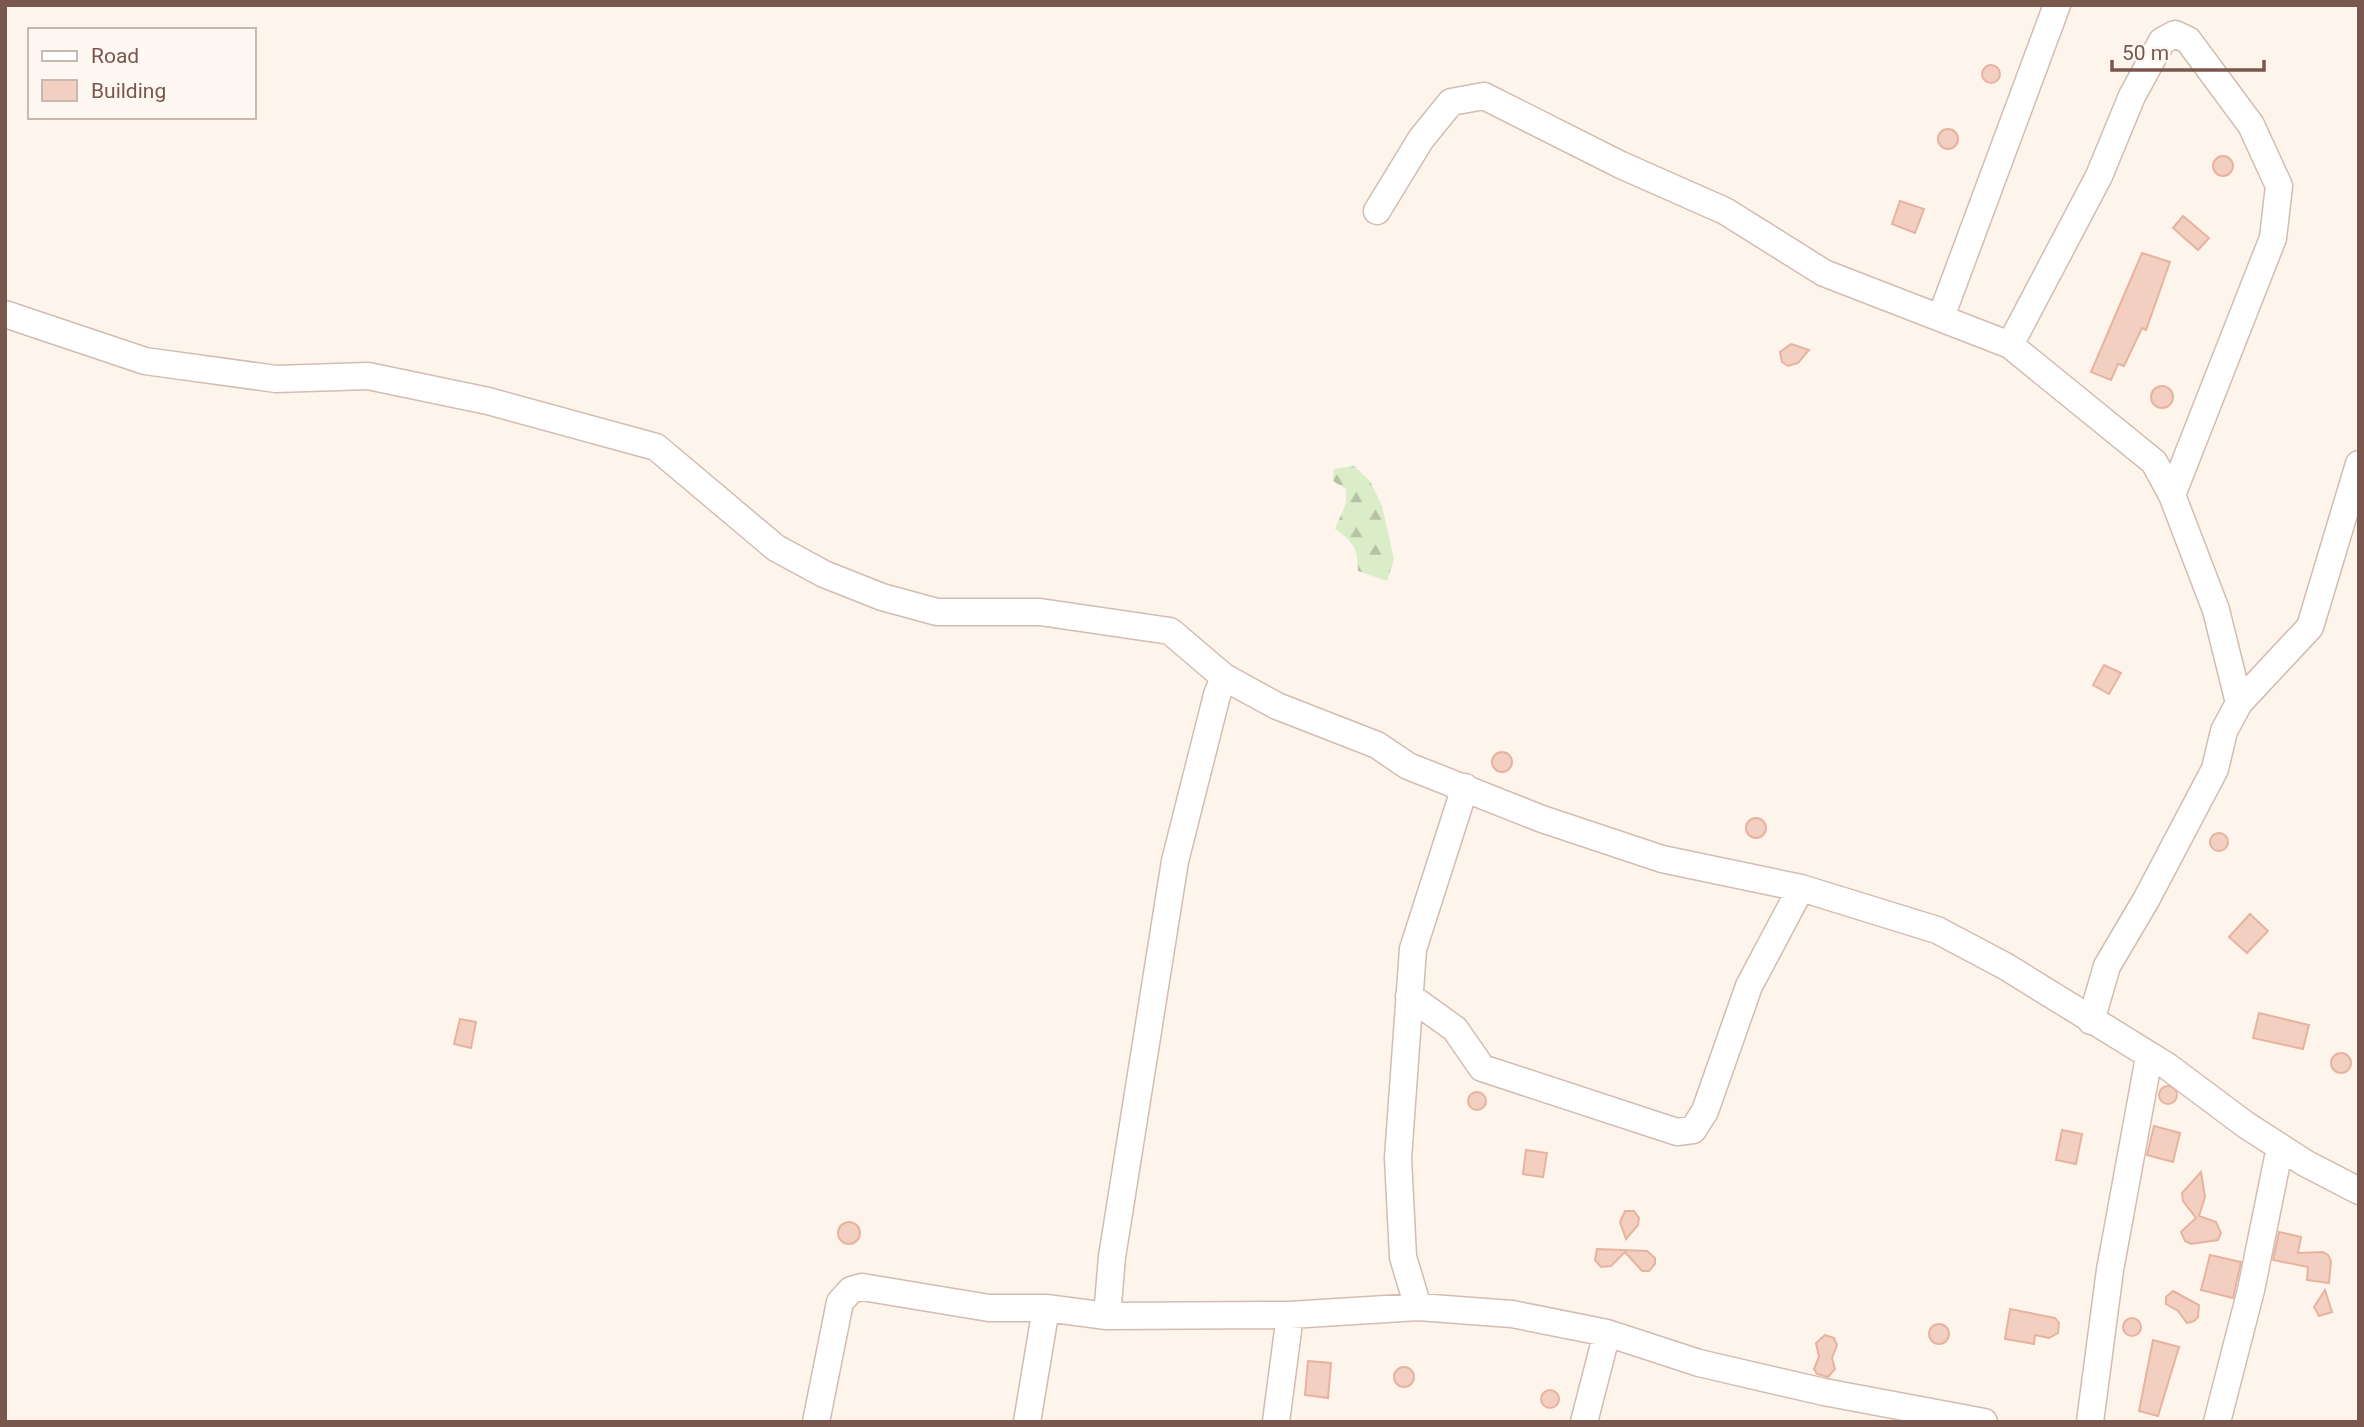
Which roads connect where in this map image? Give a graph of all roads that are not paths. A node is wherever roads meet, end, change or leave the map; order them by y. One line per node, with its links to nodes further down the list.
1 (2057, 5): 4 (street)
2 (1377, 211): 4 (street)
3 (5, 314): 8 (street)
4 (1941, 317): 5 (street)
5 (2010, 345): 7 (street); 7 (street)
6 (2359, 464): 9 (street)
7 (2172, 495): 9 (street)
8 (1224, 677): 10 (street); 20 (street)
9 (2239, 703): 13 (street)
10 (1465, 786): 11 (street); 12 (street)
11 (1801, 888): 12 (street); 13 (street)
12 (1409, 996): 17 (street)
13 (2091, 1021): 14 (street)
14 (2149, 1057): 15 (street); 27 (street)
15 (2280, 1147): 16 (street); 28 (street)
16 (2359, 1191)
17 (1418, 1307): 19 (street); 21 (street)
18 (1046, 1308): 20 (street); 22 (street); 23 (street)
19 (1290, 1315): 20 (street); 24 (street)
20 (1107, 1316)
21 (1607, 1333): 25 (street); 26 (street)
22 (816, 1422)
23 (1027, 1422)
24 (1276, 1422)
25 (1584, 1422)
26 (1984, 1422)
27 (2090, 1422)
28 (2217, 1422)

